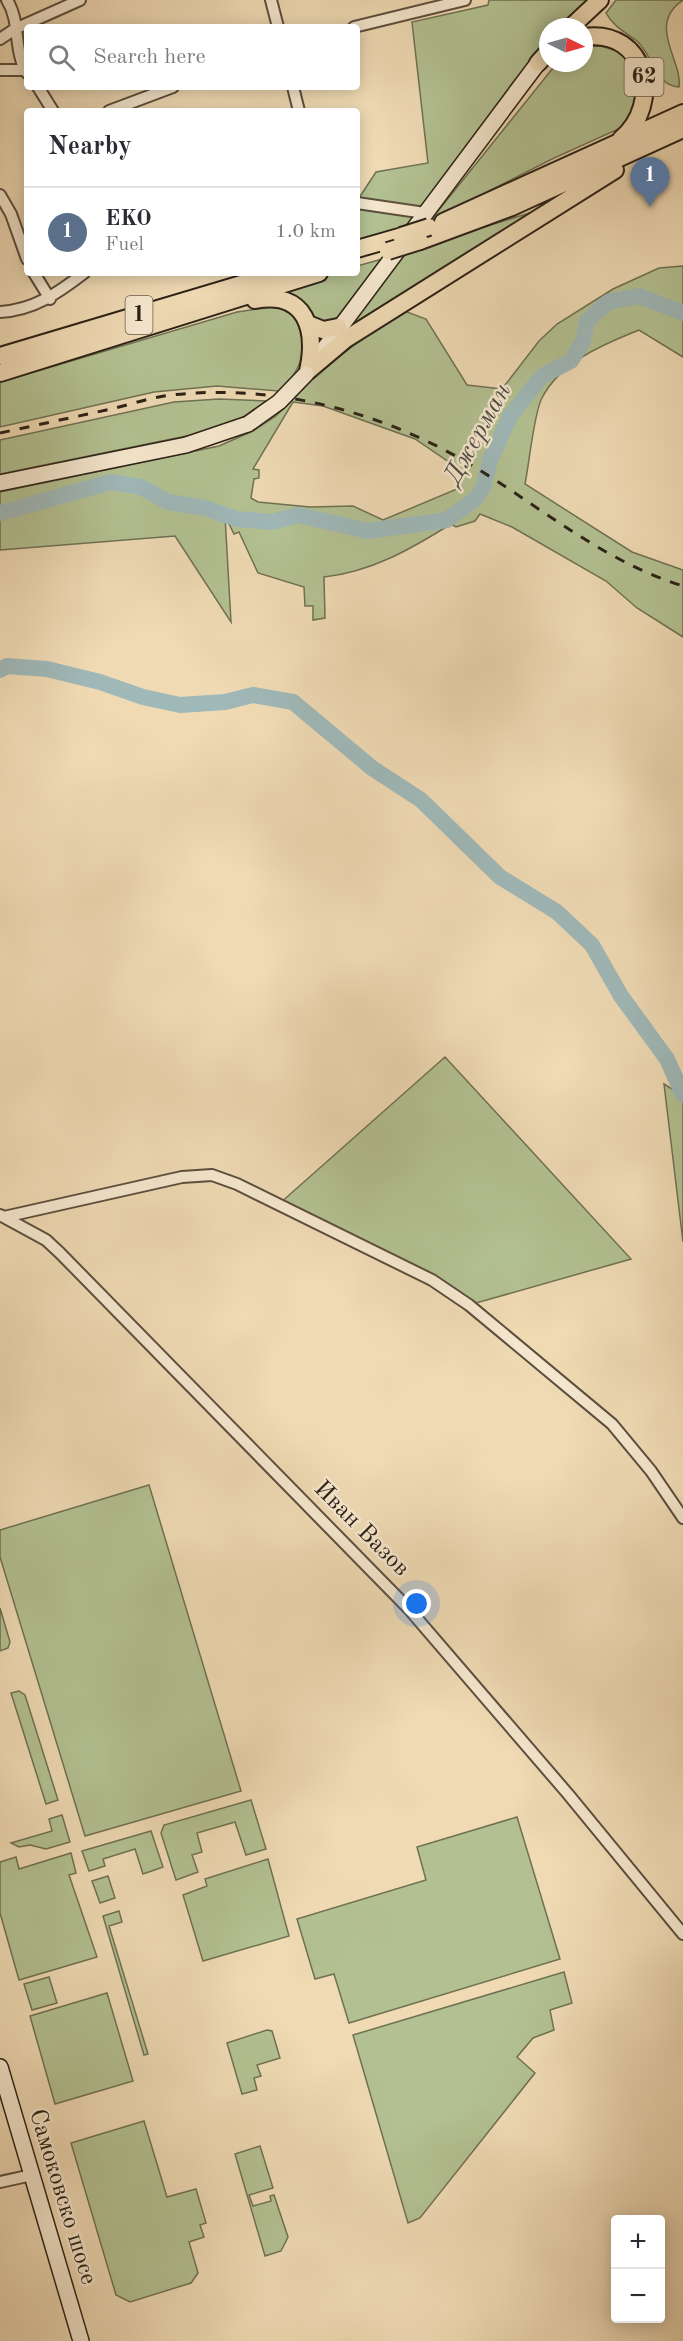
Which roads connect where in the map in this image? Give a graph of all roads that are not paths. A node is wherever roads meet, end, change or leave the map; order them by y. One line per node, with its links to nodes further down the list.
1 (8, 0): 11 (street)
2 (80, 0): 7 (street)
3 (271, 0): 8 (street)
4 (465, 0): 10 (street)
5 (600, 0): 6 (main road)
6 (581, 18)
7 (26, 24)
8 (277, 24)
9 (24, 25): 11 (street)
10 (360, 26)
11 (15, 29): 13 (street); 14 (street)
12 (593, 37): 27 (main road, 62)
13 (0, 39)
14 (24, 63)
15 (539, 66): 32 (main road)
16 (0, 70): 17 (street)
17 (24, 71)
18 (40, 90): 21 (street)
19 (165, 90): 22 (street)
20 (294, 90): 23 (street)
21 (51, 108)
22 (117, 108)
23 (298, 108)
24 (683, 113): 27 (main road)
25 (683, 129): 31 (main road)
26 (683, 138): 28 (main road)
27 (611, 147): 32 (main road)
28 (615, 170): 31 (main road); 46 (main road)
29 (0, 195): 34 (street)
30 (360, 204): 32 (street)
31 (499, 213): 32 (main road)
32 (425, 227): 33 (main road, bridge); 35 (main road, bridge); 44 (main road)
33 (360, 248)
34 (24, 251)
35 (360, 260)
36 (36, 276): 40 (street)
37 (80, 276): 40 (street)
38 (268, 276): 45 (main road, 1)
39 (310, 276): 41 (main road, 1)
40 (50, 299): 42 (street)
41 (210, 308): 43 (main road); 47 (main road, 1)
42 (0, 312)
43 (308, 324): 44 (main road); 46 (main road)
44 (338, 327): 46 (main road)
45 (0, 356)
46 (307, 372): 48 (main road, bridge)
47 (0, 373)
48 (0, 483)
49 (2, 1216): 50 (street); 51 (street, Иван Вазов)
50 (683, 1518)
51 (683, 1934)
52 (0, 2067): 53 (main road, Самоковско шосе)
53 (32, 2175): 54 (street); 55 (main road, Самоковско шосе)
54 (0, 2182)
55 (81, 2341)

